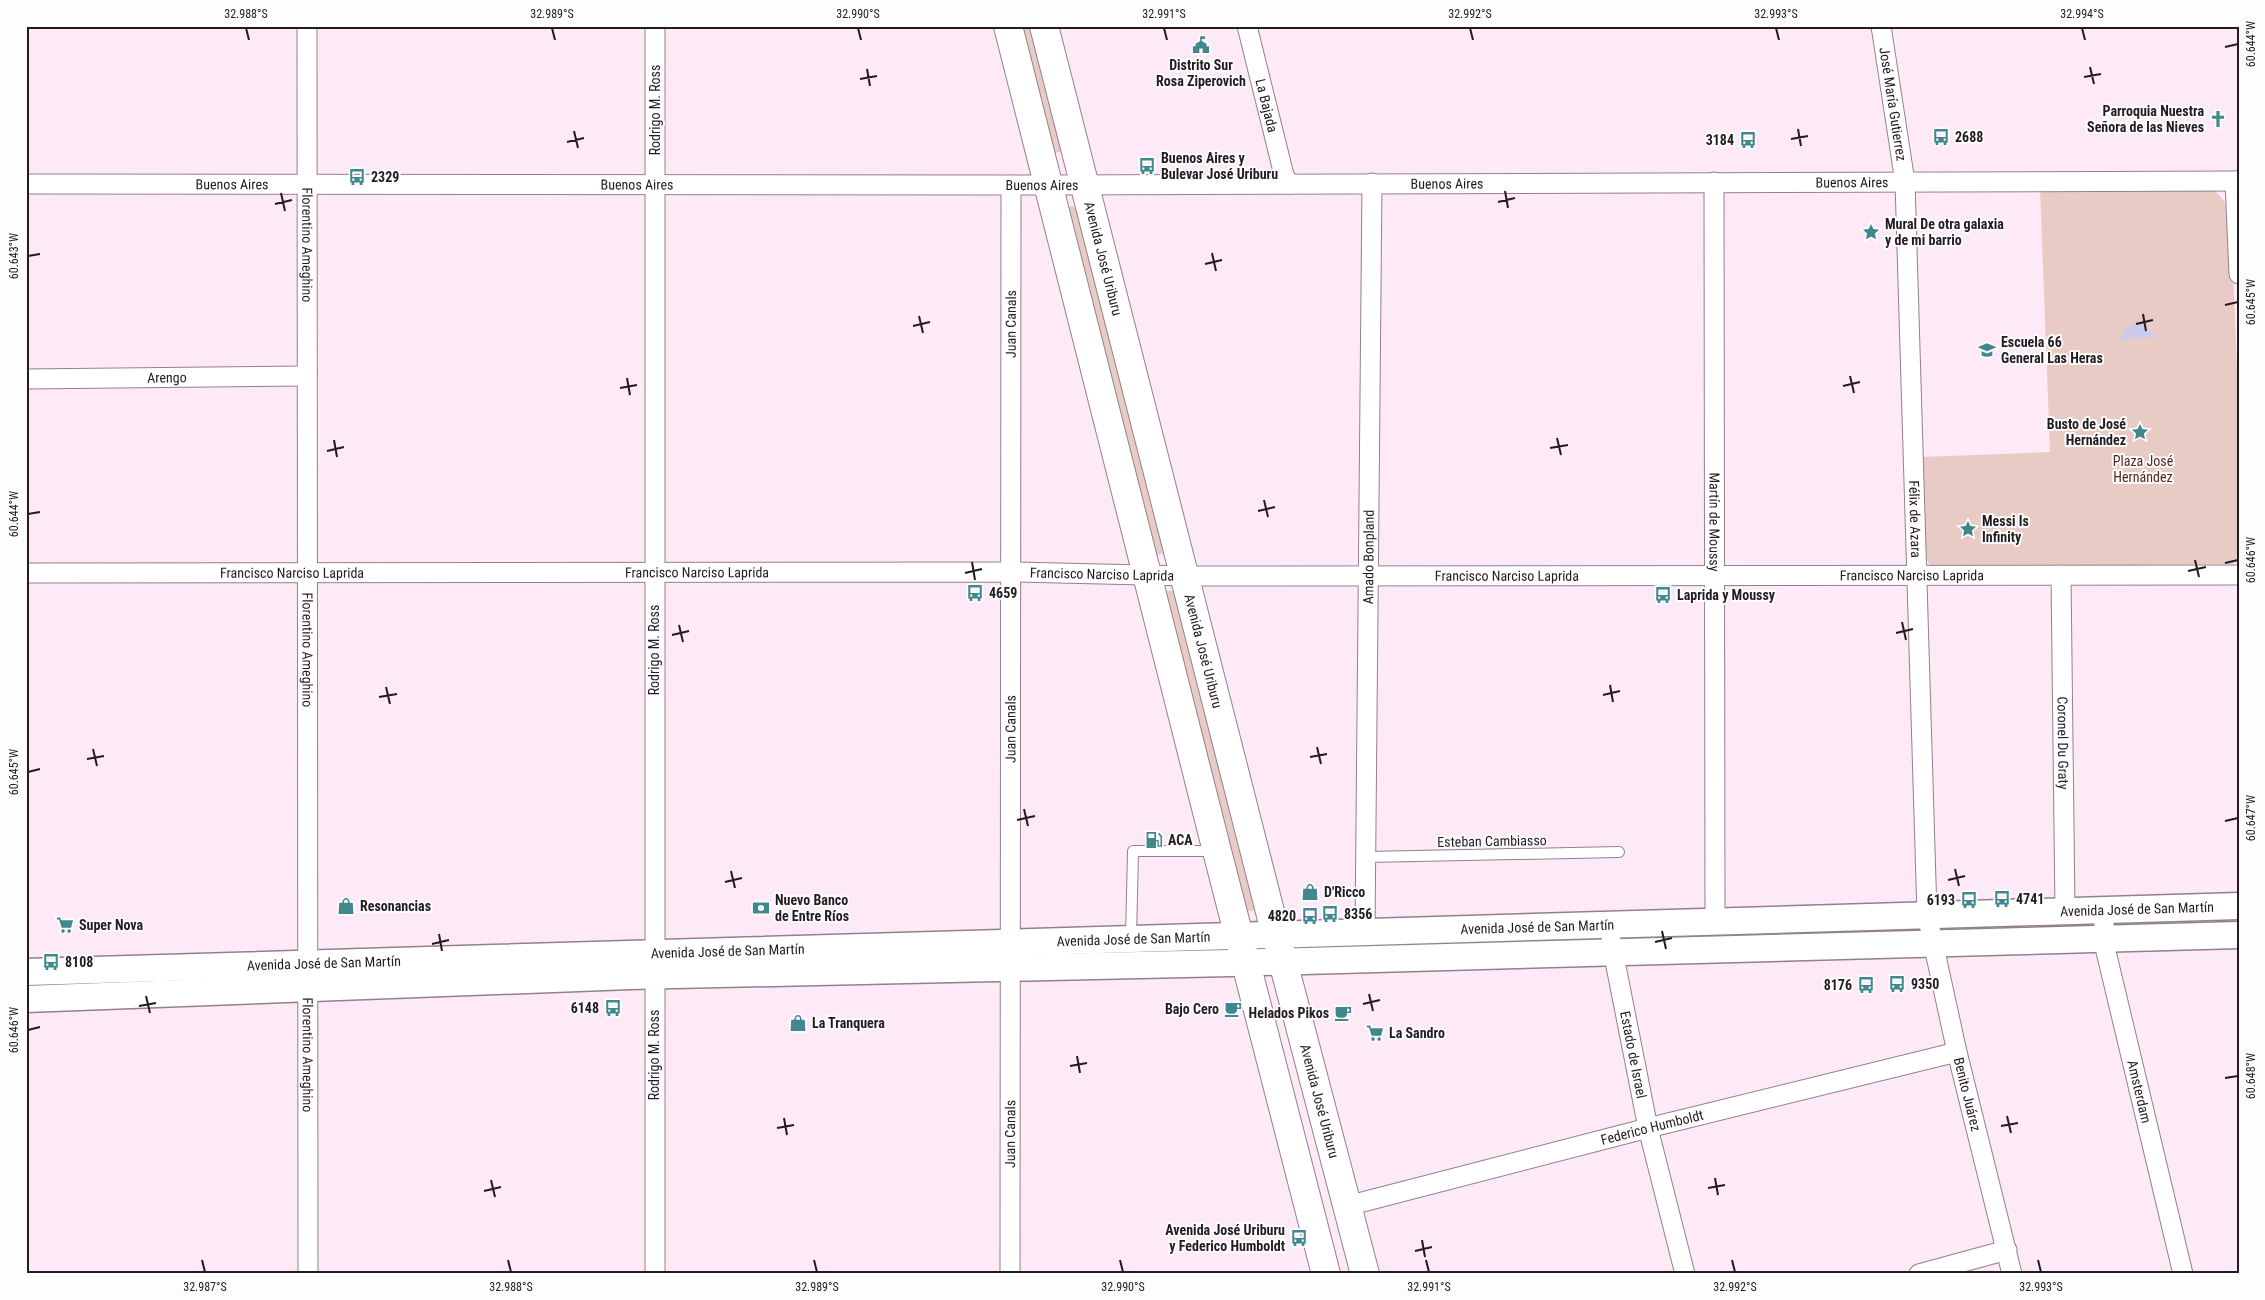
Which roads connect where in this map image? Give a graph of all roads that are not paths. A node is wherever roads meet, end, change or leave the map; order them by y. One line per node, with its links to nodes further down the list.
1 (307, 26): 12 (street, Florentino Ameghino)
2 (655, 26): 13 (street, Rodrigo M. Ross)
3 (1008, 26): 17 (main road)
4 (1044, 26): 15 (main road, Avenida José Uriburu)
5 (1247, 26): 16 (street, La Bajada)
6 (1881, 26): 9 (street, José María Gutierrez)
7 (2237, 181): 9 (street, Buenos Aires); 18 (street)
8 (1714, 182): 9 (street, Buenos Aires); 10 (street, Buenos Aires); 26 (street, Martín de Moussy)
9 (1904, 182): 27 (street, Félix de Azara)
10 (1372, 183): 16 (street, Buenos Aires); 31 (street, Amado Bonpland)
11 (26, 184): 12 (street, Buenos Aires)
12 (307, 184): 13 (street, Buenos Aires); 19 (street, Florentino Ameghino)
13 (655, 184): 14 (street, Buenos Aires); 21 (street, Rodrigo M. Ross)
14 (1011, 184): 17 (street, Buenos Aires); 22 (street, Juan Canals)
15 (1085, 184): 16 (street, Buenos Aires); 17 (street, Buenos Aires); 30 (main road, Avenida José Uriburu)
16 (1289, 184)
17 (1049, 185): 25 (main road)
18 (2239, 274)
19 (307, 376): 20 (street, Arengo); 24 (street, Florentino Ameghino)
20 (26, 379)
21 (654, 572): 22 (street, Francisco Narciso Laprida); 24 (street, Francisco Narciso Laprida); 52 (street, Rodrigo M. Ross)
22 (1011, 572): 25 (street, Francisco Narciso Laprida); 49 (street, Juan Canals)
23 (26, 573): 24 (street, Francisco Narciso Laprida)
24 (307, 573): 54 (street, Florentino Ameghino)
25 (1147, 575): 30 (street, Francisco Narciso Laprida); 32 (main road)
26 (1715, 575): 27 (street, Francisco Narciso Laprida); 31 (street, Francisco Narciso Laprida); 39 (street, Martín de Moussy)
27 (1916, 575): 28 (street, Francisco Narciso Laprida); 38 (street, Félix de Azara)
28 (2061, 575): 29 (street, Francisco Narciso Laprida); 37 (street, Coronel Du Graty)
29 (2239, 575)
30 (1186, 576): 31 (street, Francisco Narciso Laprida); 42 (main road, Avenida José Uriburu)
31 (1368, 576): 34 (street, Amado Bonpland)
32 (1217, 851): 44 (main road); 45 (lane)
33 (1619, 852): 34 (lane, Esteban Cambiasso)
34 (1366, 857): 41 (street, Amado Bonpland)
35 (2239, 906): 36 (main road, Avenida José de San Martín)
36 (2105, 910): 37 (main road, Avenida José de San Martín); 46 (street, Amsterdam)
37 (2065, 911): 38 (main road, Avenida José de San Martín)
38 (1927, 915): 39 (main road, Avenida José de San Martín); 47 (street, Benito Juárez)
39 (1715, 921): 40 (main road, Avenida José de San Martín)
40 (1606, 924): 41 (main road, Avenida José de San Martín); 48 (street, Estado de Israel)
41 (1365, 931): 42 (main road, Avenida José de San Martín)
42 (1276, 934): 44 (main road, Avenida José de San Martín); 50 (main road, Avenida José Uriburu)
43 (2239, 935): 46 (main road, Avenida José de San Martín)
44 (1238, 936): 45 (main road, Avenida José de San Martín); 51 (main road)
45 (1131, 939): 49 (main road, Avenida José de San Martín)
46 (2103, 939): 47 (main road, Avenida José de San Martín); 68 (street, Amsterdam)
47 (1933, 943): 48 (main road, Avenida José de San Martín); 56 (street, Benito Juárez)
48 (1613, 952): 50 (main road, Avenida José de San Martín); 57 (street, Estado de Israel)
49 (1010, 955): 51 (main road, Avenida José de San Martín); 52 (main road, Avenida José de San Martín); 62 (street, Juan Canals)
50 (1283, 961): 51 (main road, Avenida José de San Martín); 58 (main road, Avenida José Uriburu)
51 (1245, 962): 63 (main road)
52 (654, 964): 54 (main road, Avenida José de San Martín); 61 (street, Rodrigo M. Ross)
53 (26, 972): 54 (main road, Avenida José de San Martín)
54 (308, 975): 55 (main road, Avenida José de San Martín); 60 (street, Florentino Ameghino)
55 (26, 999)
56 (1957, 1052): 57 (street, Federico Humboldt); 59 (street, Benito Juárez)
57 (1648, 1128): 58 (street, Federico Humboldt); 65 (street, Estado de Israel)
58 (1348, 1206): 64 (main road, Avenida José Uriburu)
59 (2006, 1250): 66 (street); 67 (street, Benito Juárez)
60 (308, 1274)
61 (655, 1274)
62 (1010, 1274)
63 (1326, 1274)
64 (1366, 1274)
65 (1685, 1274)
66 (1919, 1274)
67 (2012, 1274)
68 (2182, 1274)

